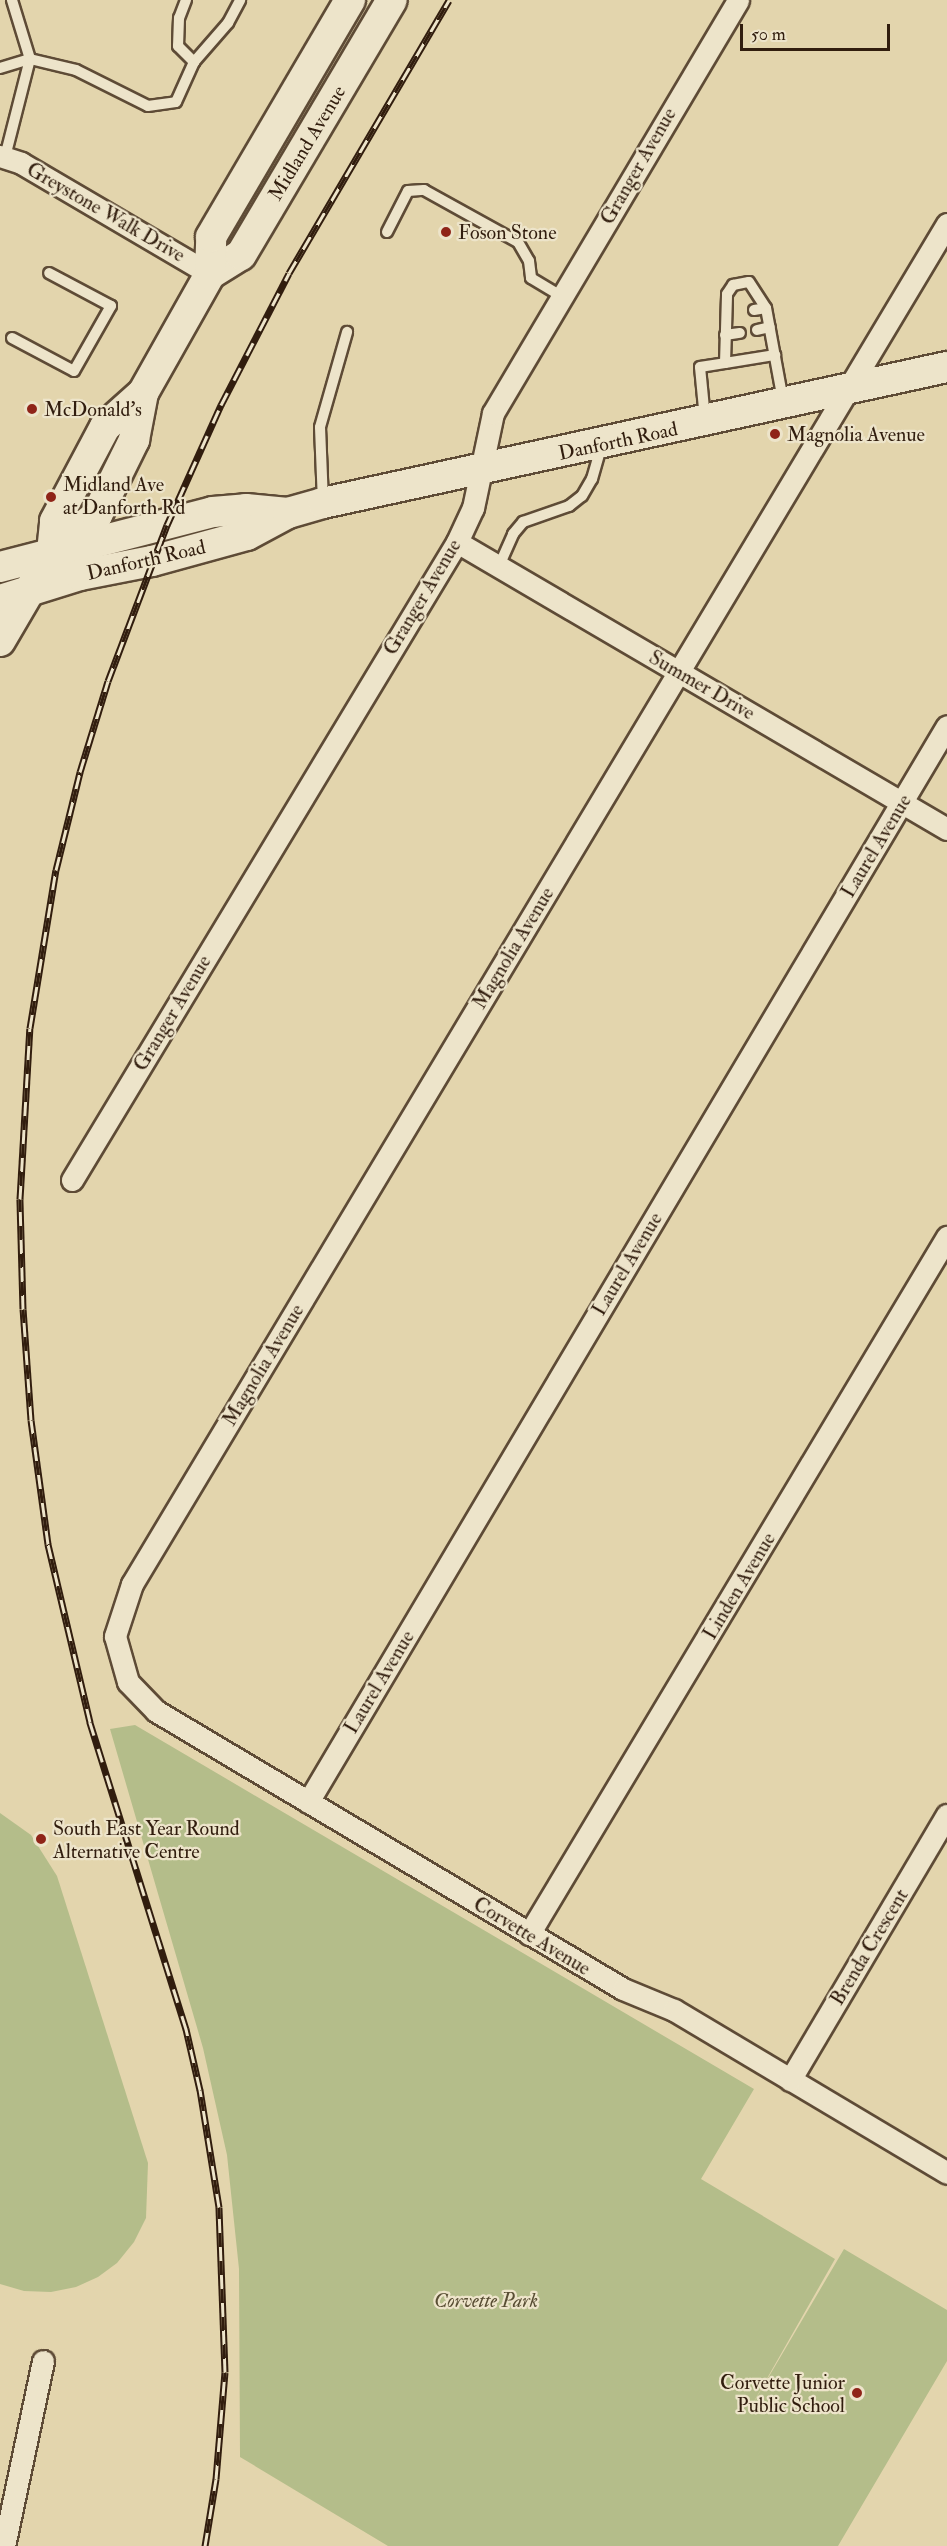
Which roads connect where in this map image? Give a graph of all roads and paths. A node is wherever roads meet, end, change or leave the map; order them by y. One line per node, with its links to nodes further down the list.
1 (12, 0): 7 (lane)
2 (186, 0): 8 (lane)
3 (240, 0): 8 (lane)
4 (350, 0): 14 (main road, Midland Avenue)
5 (392, 0): 14 (main road, Midland Avenue)
6 (738, 0): 15 (street, Granger Avenue)
7 (30, 59): 8 (lane); 9 (lane); 10 (lane)
8 (194, 62)
9 (0, 68)
10 (2, 157): 14 (street, Greystone Walk Drive)
11 (947, 224): 27 (street, Magnolia Avenue)
12 (387, 232): 15 (lane)
13 (49, 273): 23 (lane)
14 (210, 274): 35 (main road, Midland Avenue)
15 (561, 296): 31 (street, Granger Avenue)
16 (766, 308): 17 (lane); 18 (lane); 22 (lane)
17 (754, 310)
18 (770, 327): 19 (lane); 24 (lane)
19 (758, 330)
20 (347, 332): 32 (lane)
21 (740, 333): 22 (lane)
22 (725, 335): 25 (lane)
23 (12, 338)
24 (774, 355): 25 (lane); 28 (lane)
25 (724, 363): 29 (lane)
26 (947, 367): 27 (main road, Danforth Road)
27 (847, 390): 28 (main road, Danforth Road); 41 (street, Magnolia Avenue)
28 (783, 405): 29 (main road, Danforth Road)
29 (705, 422): 30 (main road, Danforth Road)
30 (602, 444): 31 (main road, Danforth Road); 36 (lane)
31 (482, 469): 32 (main road, Danforth Road); 34 (street, Granger Avenue)
32 (323, 503): 33 (main road, Danforth Road)
33 (288, 513): 35 (main road, Danforth Road); 38 (main road, Danforth Road)
34 (457, 542): 36 (street, Summer Drive); 45 (street, Granger Avenue)
35 (52, 552): 37 (main road, Danforth Road); 38 (main road, Midland Avenue)
36 (500, 566): 41 (street, Summer Drive)
37 (0, 567)
38 (28, 592): 39 (main road, Danforth Road); 40 (main road, Midland Avenue)
39 (0, 600)
40 (0, 641)
41 (679, 672): 43 (street, Summer Drive); 47 (street, Magnolia Avenue)
42 (947, 726): 43 (street, Laurel Avenue)
43 (902, 802): 44 (street, Summer Drive); 48 (street, Laurel Avenue)
44 (947, 829)
45 (72, 1180)
46 (947, 1237): 50 (street, Linden Avenue)
47 (128, 1682): 48 (street, Corvette Avenue)
48 (308, 1802): 50 (street, Corvette Avenue)
49 (947, 1815): 51 (street, Brenda Crescent)
50 (529, 1934): 51 (street, Corvette Avenue)
51 (790, 2079): 52 (street, Corvette Avenue)
52 (947, 2173)
53 (43, 2361): 54 (street)
54 (5, 2511): 55 (street)
55 (4, 2546)

